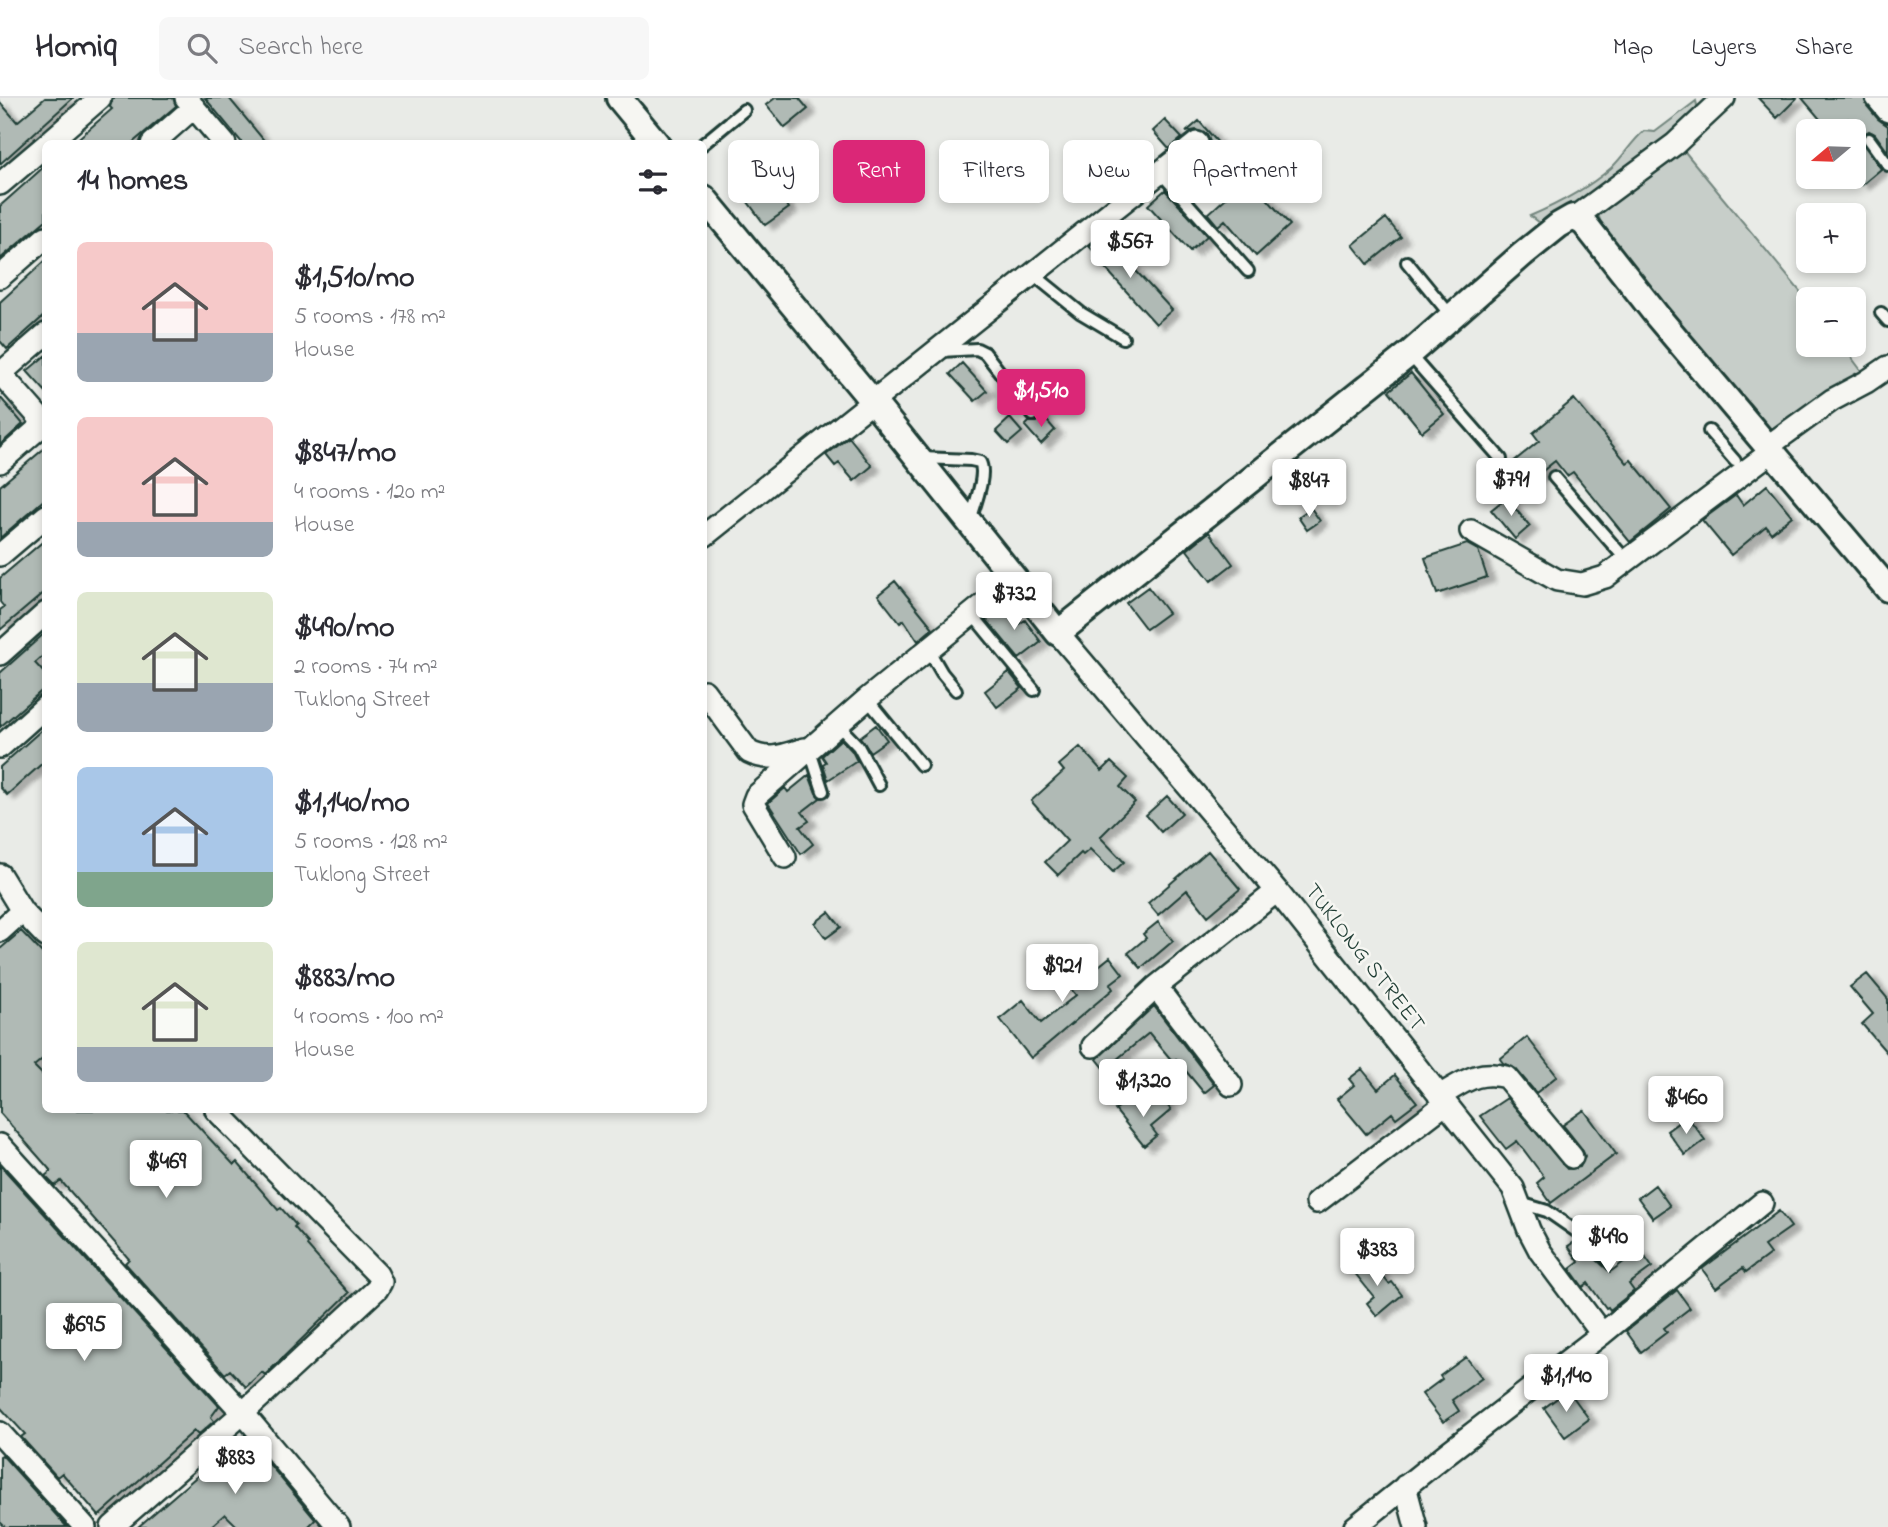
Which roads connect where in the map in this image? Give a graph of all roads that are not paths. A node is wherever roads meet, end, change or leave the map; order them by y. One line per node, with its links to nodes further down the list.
1 (100, 98): 9 (street)
2 (619, 98): 12 (street)
3 (1724, 98): 20 (street)
4 (1877, 98): 7 (street)
5 (190, 103): 10 (street); 11 (street)
6 (744, 110): 13 (lane)
7 (1888, 111)
8 (1869, 139): 16 (lane)
9 (51, 140)
10 (156, 140)
11 (222, 140)
12 (654, 140)
13 (707, 141)
14 (42, 147): 18 (street)
15 (1168, 166): 17 (street)
16 (1888, 166)
17 (1160, 172): 23 (lane); 24 (street)
18 (0, 184)
19 (707, 202): 33 (street)
20 (1576, 217): 26 (street); 38 (street)
21 (42, 240): 25 (street)
22 (1407, 262): 26 (lane)
23 (1248, 271)
24 (1033, 274): 28 (lane); 29 (street)
25 (0, 277)
26 (1452, 317): 30 (street)
27 (42, 337): 32 (street)
28 (1123, 338)
29 (937, 351): 33 (street); 34 (lane)
30 (1409, 354): 40 (lane); 54 (street)
31 (1888, 366): 38 (street)
32 (0, 374): 35 (street)
33 (873, 402): 39 (street); 47 (street)
34 (1033, 415)
35 (42, 420)
36 (42, 426): 41 (street)
37 (1709, 431): 42 (lane)
38 (1769, 449): 42 (street); 51 (street)
39 (918, 458): 45 (street); 45 (lane)
40 (1501, 459)
41 (0, 462)
42 (1740, 467): 49 (street)
43 (1554, 477): 49 (lane)
44 (42, 519): 48 (street)
45 (970, 521): 50 (street)
46 (1471, 531): 49 (street)
47 (707, 534)
48 (0, 555)
49 (1627, 561)
50 (1015, 579): 52 (street); 54 (street)
51 (1888, 589)
52 (972, 614): 55 (street); 58 (lane)
53 (42, 617): 56 (street)
54 (1058, 634): 70 (street, TUKLONG STREET)
55 (928, 649): 57 (lane); 60 (street)
56 (0, 654)
57 (956, 690)
58 (1034, 690)
59 (707, 695): 64 (street)
60 (867, 699): 62 (street); 65 (lane)
61 (42, 710): 63 (street)
62 (837, 724): 64 (street); 66 (lane)
63 (0, 747)
64 (809, 748): 67 (lane); 68 (street)
65 (921, 765)
66 (879, 785)
67 (822, 792)
68 (785, 857)
69 (0, 875): 71 (street)
70 (1277, 891): 74 (street); 77 (street, TUKLONG STREET)
71 (22, 911): 72 (street); 73 (street)
72 (0, 931)
73 (42, 932)
74 (1156, 987): 75 (street); 76 (street)
75 (1093, 1046)
76 (1231, 1084)
77 (1442, 1100): 80 (street); 81 (street); 82 (street, TUKLONG STREET)
78 (219, 1113): 86 (street)
79 (0, 1145): 86 (street)
80 (1572, 1157)
81 (1317, 1202)
82 (1520, 1203): 84 (lane); 85 (street, TUKLONG STREET)
83 (1762, 1203): 85 (street)
84 (1608, 1259)
85 (1602, 1334): 88 (street)
86 (243, 1413): 90 (street); 91 (street)
87 (0, 1433): 89 (street)
88 (1405, 1486): 92 (street); 93 (street)
89 (85, 1527)
90 (112, 1527)
91 (339, 1527)
92 (1355, 1527)
93 (1416, 1527)

